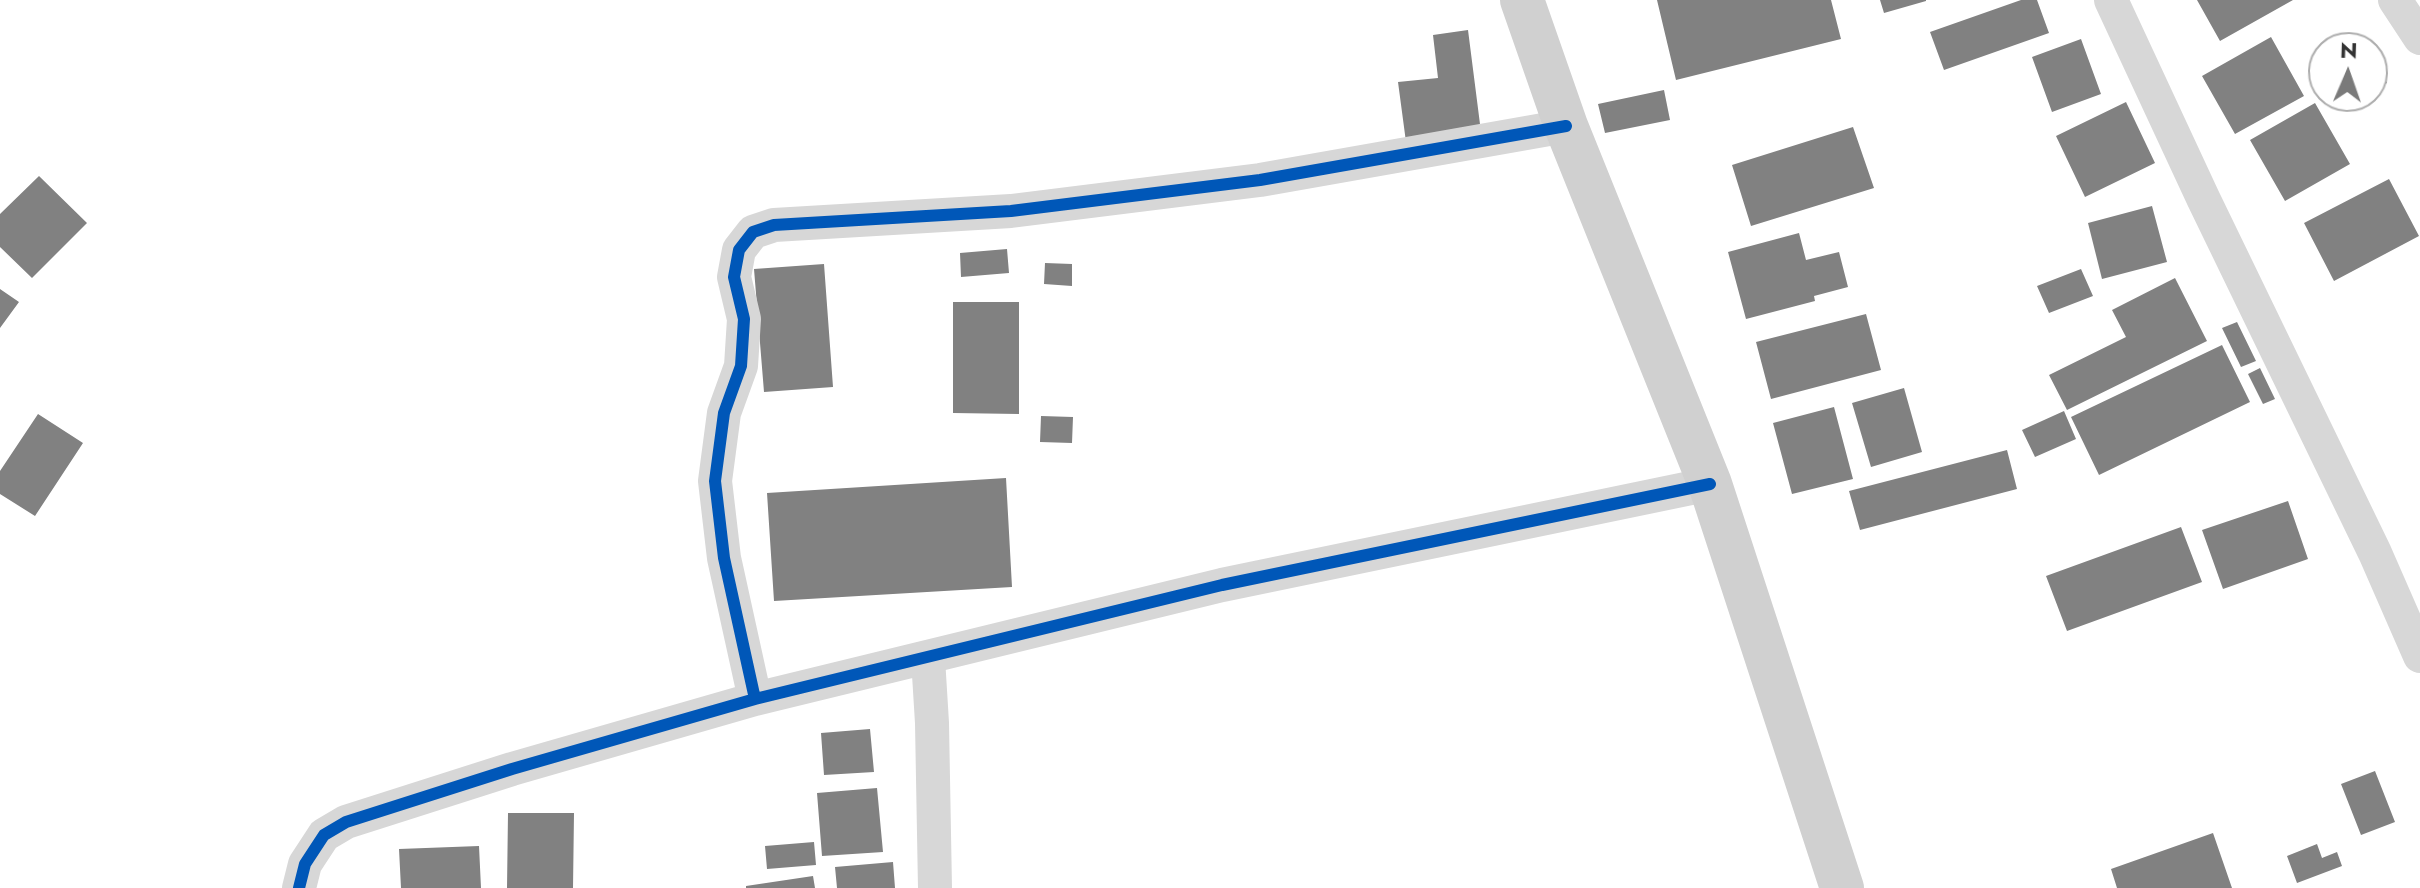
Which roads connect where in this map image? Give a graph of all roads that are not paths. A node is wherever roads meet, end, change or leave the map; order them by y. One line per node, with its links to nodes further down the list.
1 (1522, 0): 5 (street)
2 (2111, 0): 7 (street)
3 (2395, 0): 4 (street)
4 (2420, 38)
5 (1566, 126): 6 (street); 9 (street)
6 (1710, 484): 8 (street); 12 (street)
7 (2420, 656)
8 (928, 658): 9 (street); 11 (street)
9 (755, 699): 10 (street)
10 (299, 888)
11 (935, 888)
12 (1842, 888)

